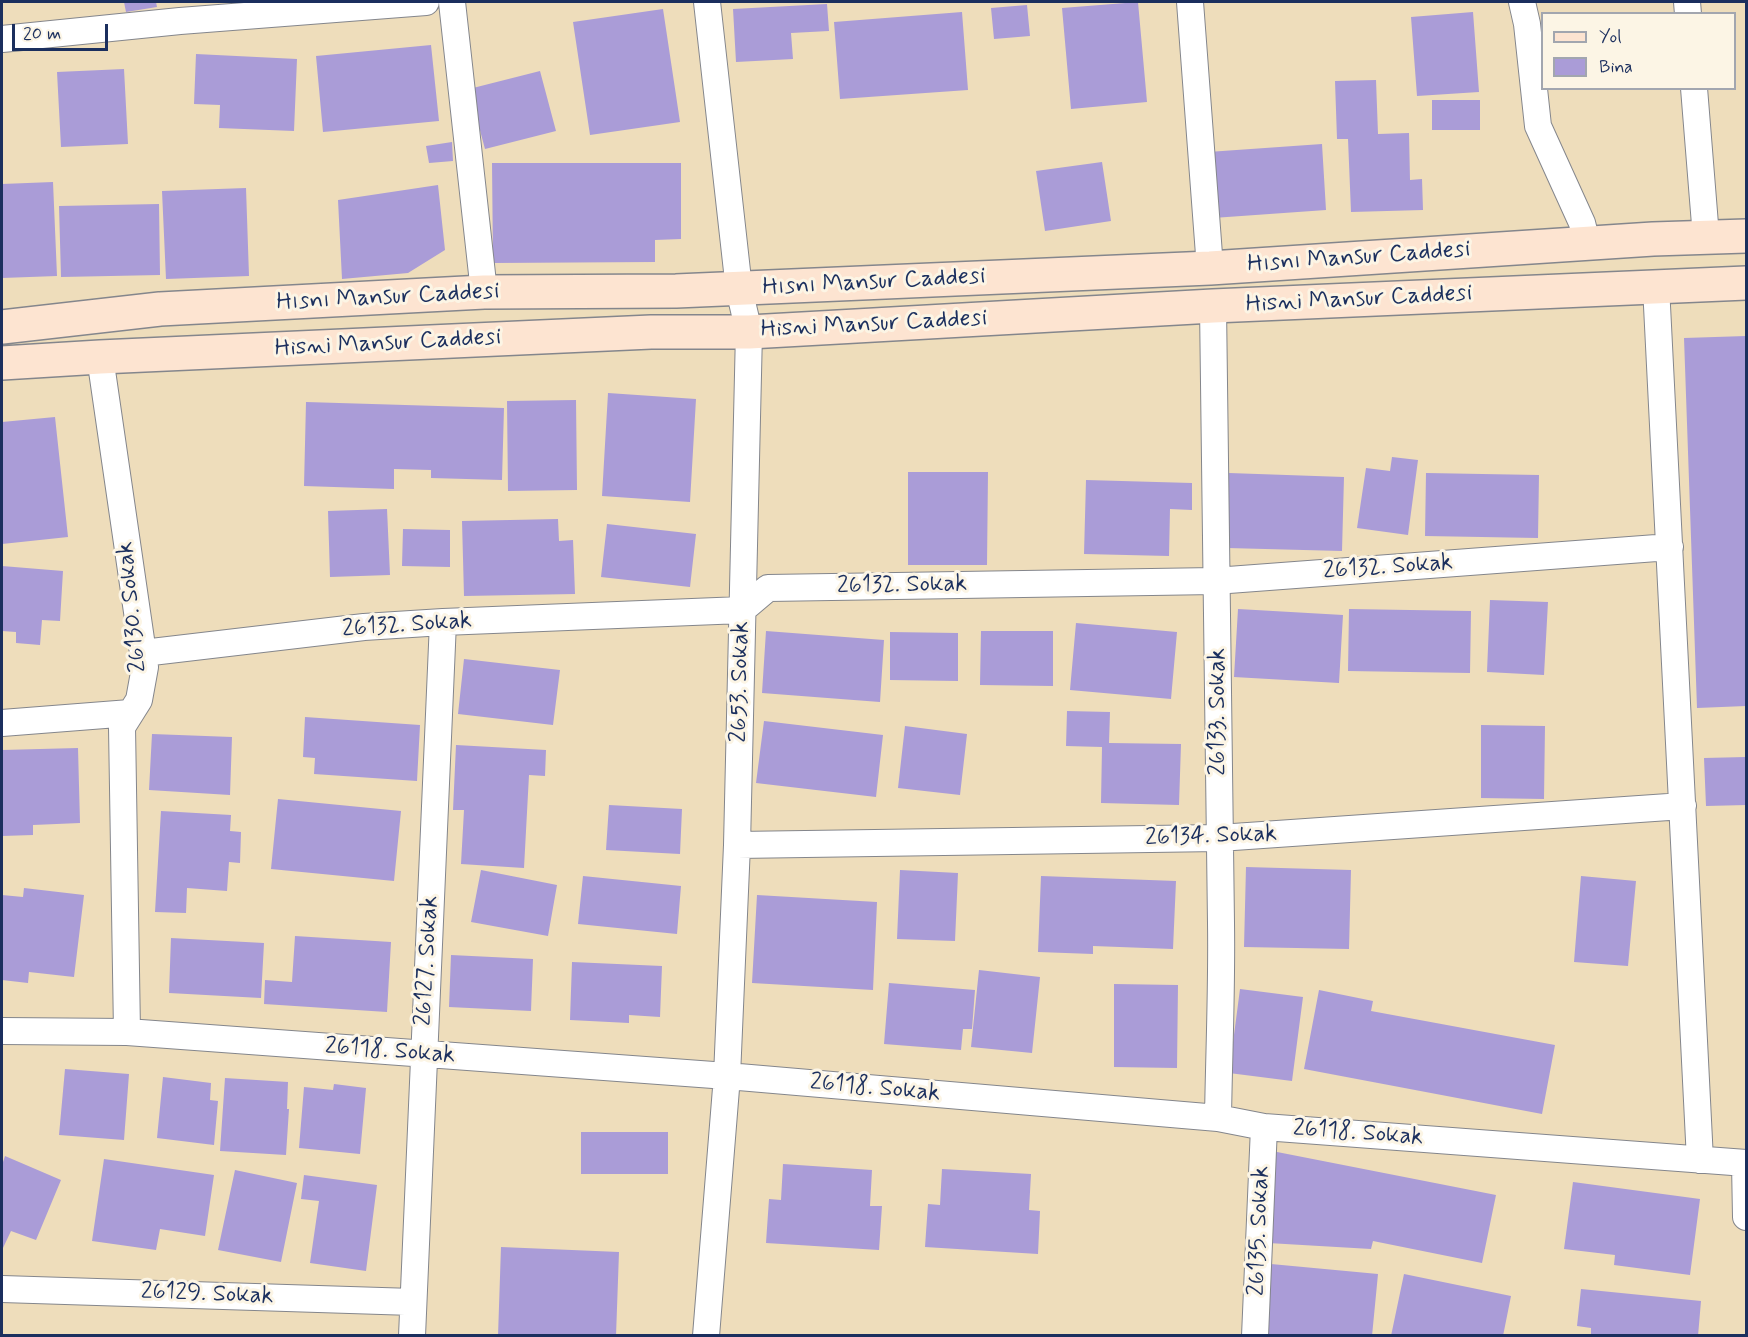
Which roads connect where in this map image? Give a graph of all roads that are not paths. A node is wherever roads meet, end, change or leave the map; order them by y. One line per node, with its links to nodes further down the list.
1 (426, 2): 6 (street)
2 (452, 2): 15 (street)
3 (707, 2): 14 (street, 2653. Sokak)
4 (1190, 2): 11 (street)
5 (1522, 2): 10 (street)
6 (2, 39)
7 (1694, 90): 9 (street)
8 (1746, 236): 9 (main road, Hısnı Mansur Caddesi)
9 (1706, 237): 10 (main road, Hısnı Mansur Caddesi)
10 (1587, 243): 11 (main road, Hısnı Mansur Caddesi)
11 (1210, 268): 14 (main road, Hısnı Mansur Caddesi)
12 (1746, 283): 13 (main road, Hisni Mansur Caddesi)
13 (1656, 286): 16 (main road, Hisni Mansur Caddesi); 21 (street)
14 (738, 289): 15 (main road, Hısnı Mansur Caddesi); 18 (street, 2653. Sokak)
15 (484, 292): 17 (main road, Hısnı Mansur Caddesi)
16 (1213, 306): 18 (main road, Hisni Mansur Caddesi); 22 (street, 26133. Sokak)
17 (2, 327)
18 (749, 332): 19 (main road, Hisni Mansur Caddesi); 23 (street, 2653. Sokak)
19 (100, 357): 20 (main road, Hisni Mansur Caddesi); 25 (street, 26130. Sokak)
20 (2, 363)
21 (1671, 547): 22 (street, 26132. Sokak); 28 (street)
22 (1215, 581): 23 (street, 26132. Sokak); 29 (street, 26133. Sokak)
23 (742, 610): 24 (street, 26132. Sokak); 30 (street, 2653. Sokak)
24 (443, 622): 25 (street, 26132. Sokak); 33 (street, 26127. Sokak)
25 (143, 653): 26 (street, 26130. Sokak)
26 (130, 713): 27 (street); 32 (street, 26130. Sokak)
27 (2, 723)
28 (1683, 806): 29 (street, 26134. Sokak); 37 (street)
29 (1219, 838): 30 (street, 26134. Sokak); 35 (street, 26133. Sokak)
30 (737, 845): 34 (street, 2653. Sokak)
31 (2, 1031): 32 (street, 26118. Sokak)
32 (127, 1032): 33 (street, 26118. Sokak)
33 (424, 1054): 34 (street, 26118. Sokak); 41 (street, 26127. Sokak)
34 (727, 1076): 35 (street, 26118. Sokak); 43 (street, 2653. Sokak)
35 (1218, 1118): 36 (street, 26118. Sokak)
36 (1264, 1126): 37 (street, 26118. Sokak); 44 (street, 26135. Sokak)
37 (1700, 1160): 38 (street, 26118. Sokak)
38 (1746, 1163): 39 (street)
39 (1746, 1217)
40 (2, 1289): 41 (street, 26129. Sokak)
41 (413, 1302): 42 (street, 26127. Sokak)
42 (412, 1335)
43 (706, 1335)
44 (1255, 1335)

